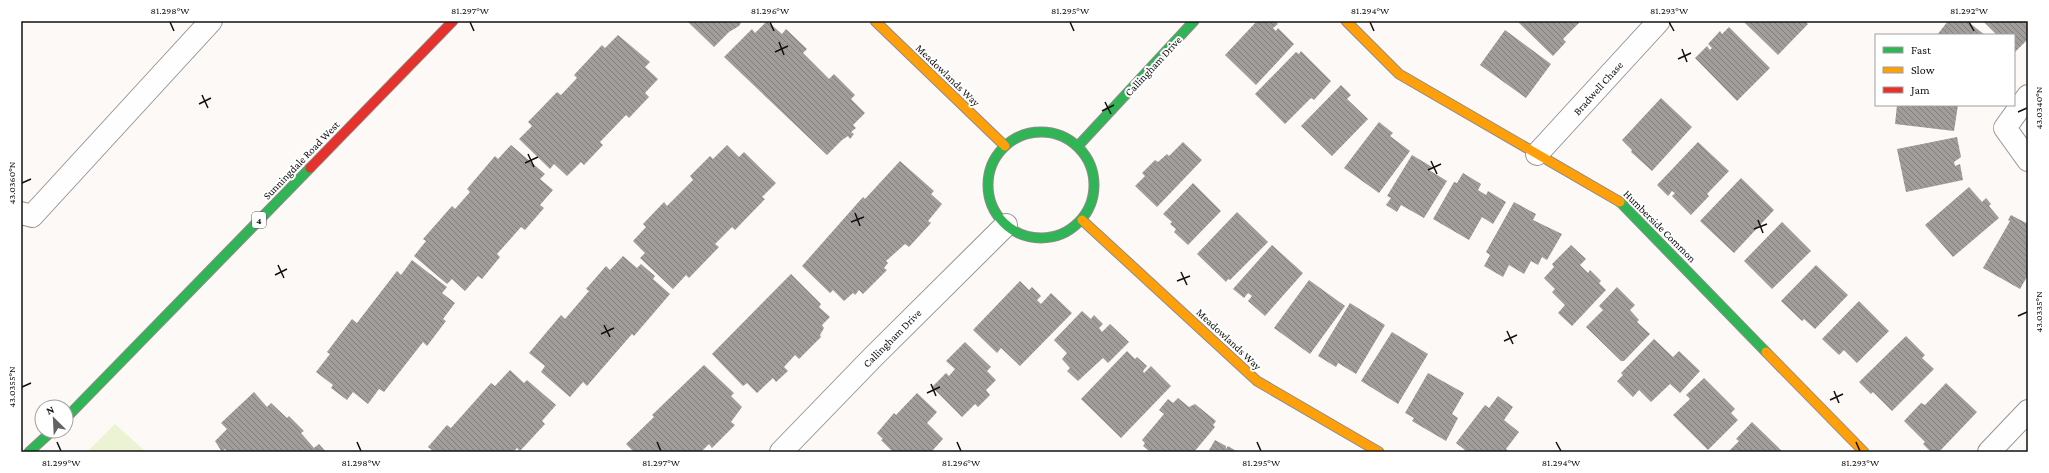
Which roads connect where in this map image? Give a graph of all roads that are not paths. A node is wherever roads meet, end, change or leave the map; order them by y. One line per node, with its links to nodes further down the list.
1 (211, 21): 12 (street)
2 (453, 21): 15 (street, Sunningdale Road West / 4)
3 (875, 21): 8 (street, Meadowlands Way)
4 (1194, 21): 9 (street, Callingham Drive)
5 (1346, 21): 10 (street, Humberside Common)
6 (1659, 21): 10 (street, Bradwell Chase)
7 (2028, 96): 11 (street)
8 (1005, 146): 9 (street); 14 (street)
9 (1078, 146): 13 (street)
10 (1537, 154): 21 (street, Humberside Common)
11 (2028, 160)
12 (21, 213)
13 (1082, 220): 14 (street); 20 (street, Meadowlands Way)
14 (1006, 226): 19 (street, Callingham Drive)
15 (74, 410)
16 (2028, 411): 22 (street)
17 (43, 439): 18 (street)
18 (29, 452)
19 (780, 452)
20 (1378, 452)
21 (1864, 452)
22 (1990, 452)

